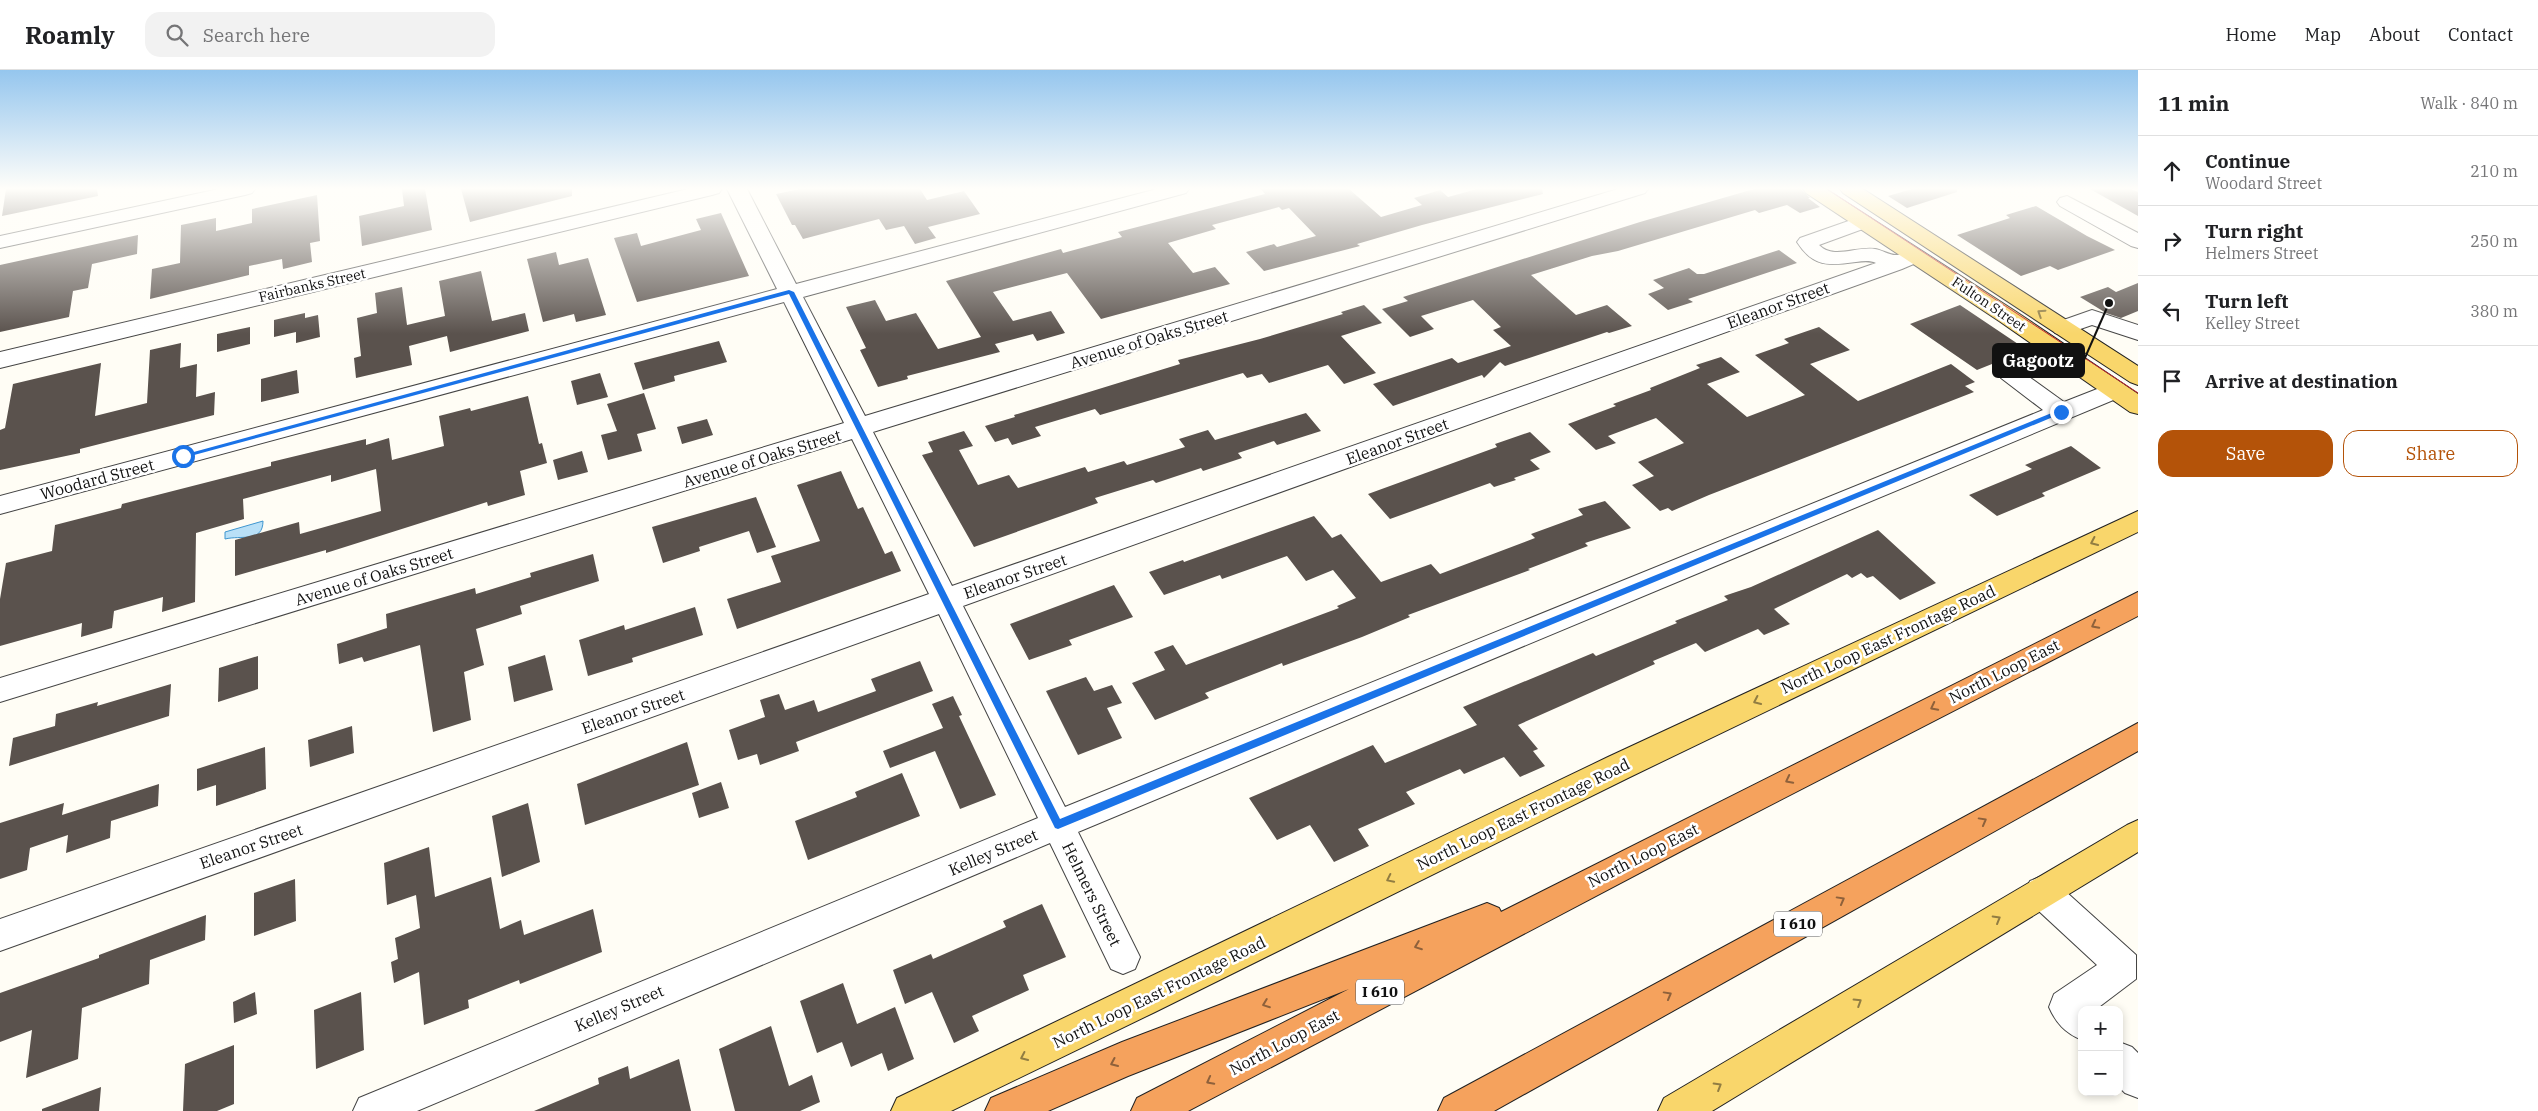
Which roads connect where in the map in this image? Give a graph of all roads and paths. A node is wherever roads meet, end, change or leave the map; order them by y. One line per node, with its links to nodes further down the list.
1 (20, 238): 9 (street)
2 (510, 238): 16 (street, Fairbanks Street)
3 (762, 238): 11 (street, Helmers Street)
4 (996, 238): 11 (street, Woodard Street)
5 (1479, 238): 19 (street, Avenue of Oaks Street)
6 (1820, 238): 10 (street)
7 (1881, 238): 10 (main road, Fulton Street)
8 (1924, 238): 12 (main road, Fulton Street, one-way to 8)
9 (0, 242)
10 (1905, 260): 15 (main road, Fulton Street); 22 (street, Eleanor Street)
11 (791, 292): 19 (street, Helmers Street); 20 (street, Woodard Street)
12 (2063, 328): 13 (street); 14 (main road, Fulton Street)
13 (2138, 334): 14 (street)
14 (2096, 350): 17 (main road, Fulton Street)
15 (2064, 354): 17 (main road, Fulton Street); 18 (street)
16 (0, 360)
17 (2130, 391): 18 (street, Kelley Street)
18 (2061, 412): 26 (street, Kelley Street)
19 (858, 428): 22 (street, Helmers Street); 24 (street, Avenue of Oaks Street)
20 (0, 505)
21 (2138, 521): 38 (main road, North Loop East Frontage Road, one-way to 38)
22 (946, 600): 26 (street, Helmers Street); 30 (street, Eleanor Street)
23 (2138, 603): 28 (highway, North Loop East / I 610, one-way to 28)
24 (0, 690)
25 (2138, 736): 32 (highway, I 610, one-way to 25)
26 (1058, 824): 31 (street, Helmers Street); 37 (street, Kelley Street)
27 (2138, 835): 29 (main road)
28 (1610, 872): 39 (highway, one-way to 39); 40 (highway, North Loop East / I 610, one-way to 40)
29 (2042, 892): 33 (street); 36 (main road, one-way to 29)
30 (0, 935)
31 (1123, 957)
32 (1642, 1009): 41 (highway, I 610); 42 (highway)
33 (2078, 1018)
34 (2123, 1064): 35 (street)
35 (2138, 1080)
36 (1682, 1110)
37 (372, 1111)
38 (910, 1111)
39 (1004, 1111)
40 (1150, 1111)
41 (1457, 1111)
42 (1484, 1111)

